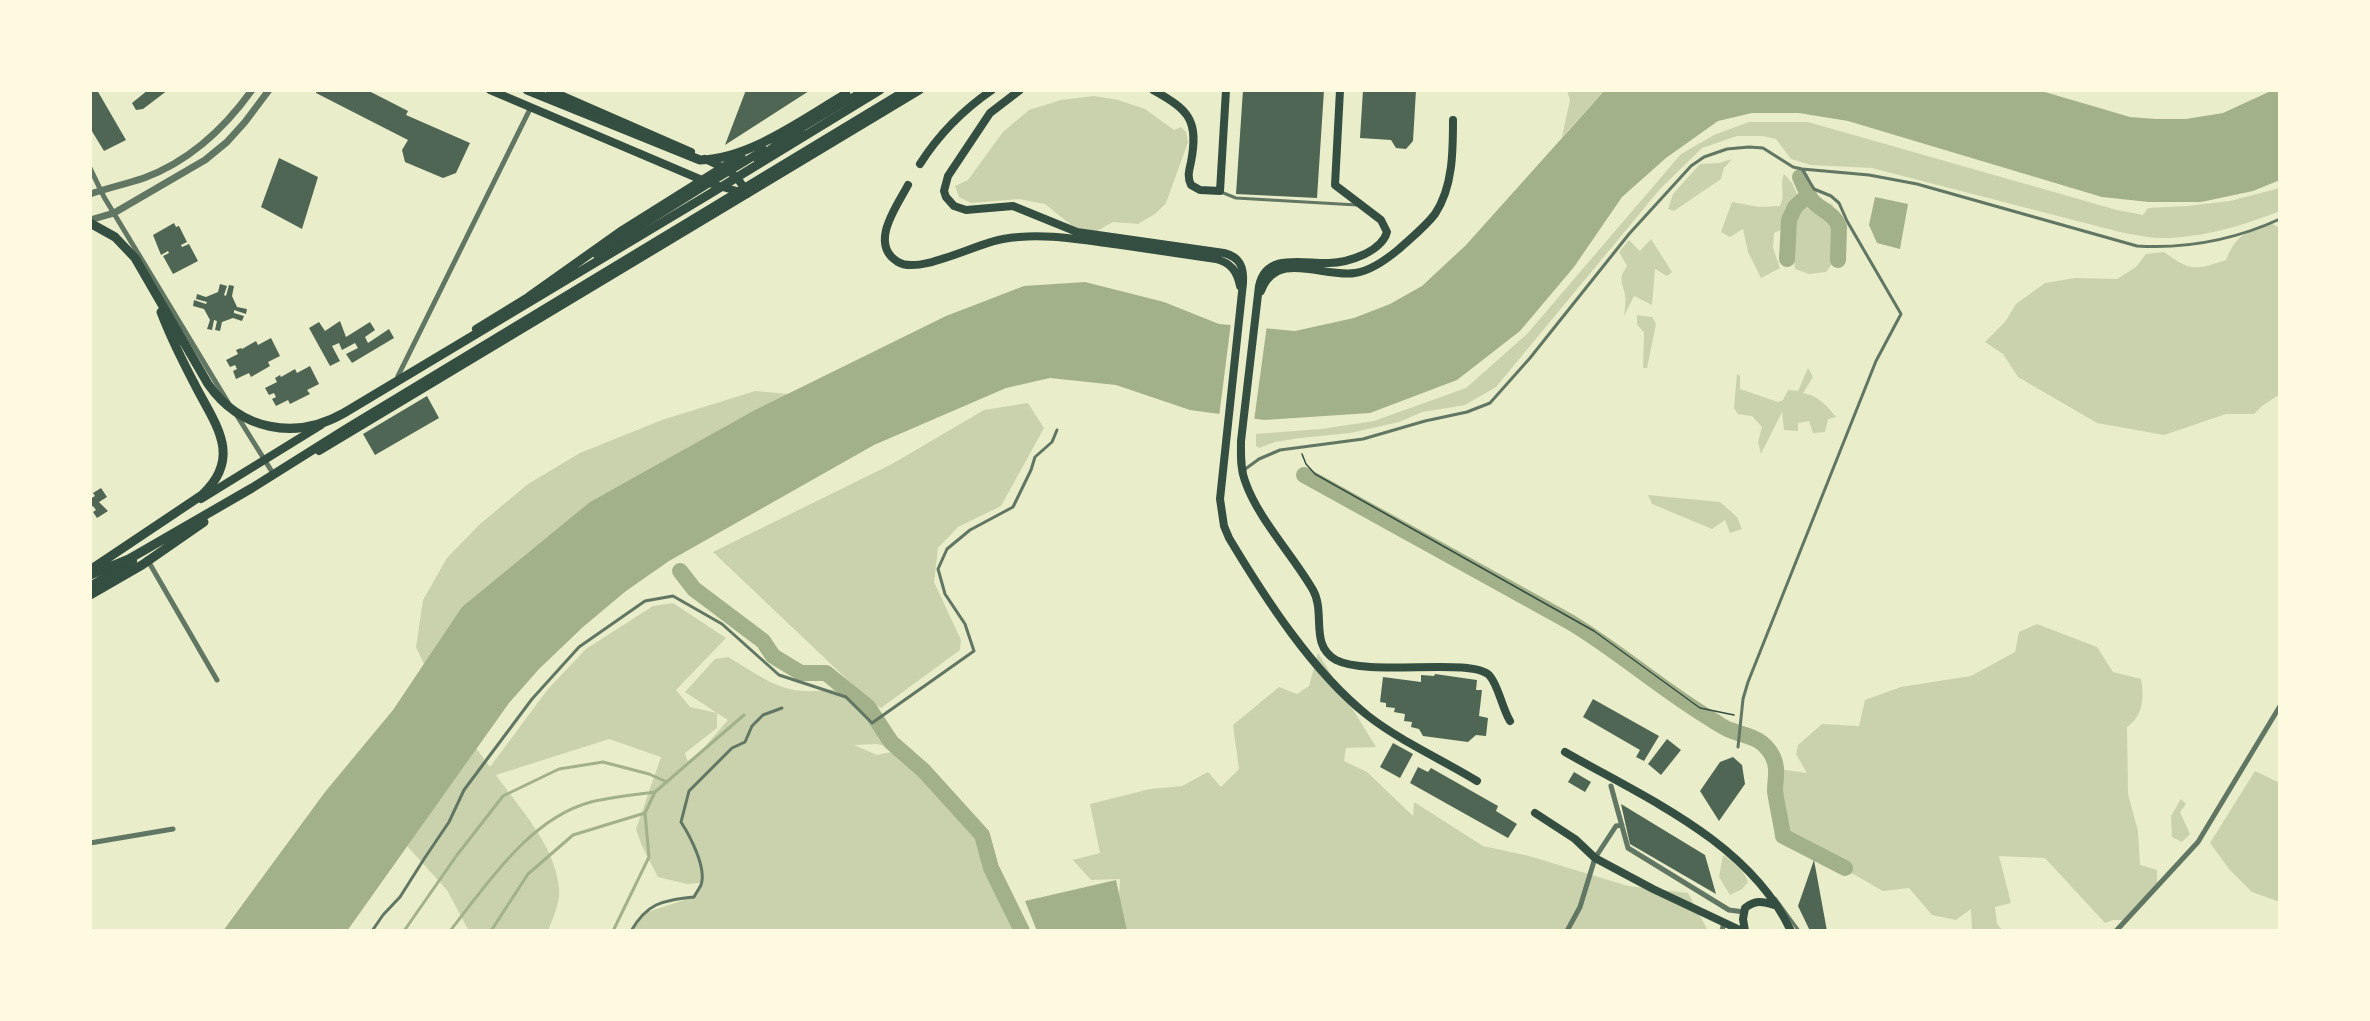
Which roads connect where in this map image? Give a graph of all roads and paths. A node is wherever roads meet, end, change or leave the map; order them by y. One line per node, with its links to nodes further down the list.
1 (252, 90): 25 (street)
2 (268, 90): 31 (street)
3 (490, 90): 16 (main road)
4 (527, 90): 14 (highway)
5 (865, 90): 22 (main road)
6 (880, 90): 29 (highway)
7 (907, 90): 44 (highway)
8 (920, 90): 28 (main road)
9 (992, 90): 19 (main road)
10 (1020, 90): 36 (main road)
11 (1152, 90): 26 (main road)
12 (1226, 90): 26 (main road)
13 (1340, 90): 30 (main road)
14 (545, 92): 18 (highway); 22 (main road)
15 (850, 92): 18 (highway); 29 (highway)
16 (531, 107): 23 (main road); 38 (street)
17 (1453, 120): 37 (main road)
18 (758, 145): 35 (highway)
19 (920, 164)
20 (90, 168): 25 (street)
21 (1802, 169): 32 (lane); 40 (lane); 53 (lane)
22 (730, 170): 23 (main road); 28 (main road)
23 (709, 183): 28 (main road); 35 (main road)
24 (908, 186): 36 (main road)
25 (101, 190): 27 (street); 31 (street)
26 (1220, 191): 30 (lane)
27 (90, 194)
28 (747, 194): 43 (main road)
29 (708, 195): 34 (highway)
30 (1360, 205): 37 (main road)
31 (114, 213): 33 (street); 41 (street)
32 (2280, 219)
33 (90, 221): 34 (highway)
34 (146, 278): 46 (highway)
35 (529, 296): 38 (main road)
36 (1240, 304): 57 (main road)
37 (1257, 306): 42 (main road)
38 (398, 376): 41 (main road)
39 (1057, 430): 68 (lane)
40 (1301, 448): 42 (lane); 53 (path)
41 (264, 460): 43 (street); 46 (main road)
42 (1243, 471): 54 (main road)
43 (275, 477): 45 (main road)
44 (252, 488): 47 (highway); 49 (highway)
45 (144, 555): 48 (main road); 50 (street)
46 (90, 568)
47 (90, 575)
48 (90, 586)
49 (90, 595)
50 (217, 680)
51 (2280, 706): 74 (street)
52 (782, 708): 69 (lane)
53 (1741, 717): 55 (lane)
54 (1510, 721)
55 (1738, 747)
56 (1565, 752): 64 (main road)
57 (1477, 781)
58 (1611, 786): 60 (street)
59 (1534, 813): 63 (main road)
60 (1622, 825): 63 (street); 66 (street)
61 (173, 829): 62 (street)
62 (90, 843)
63 (1595, 858): 67 (main road); 70 (street)
64 (1764, 885): 65 (main road); 73 (lane)
65 (1774, 905): 66 (main road); 72 (main road)
66 (1744, 912): 71 (main road)
67 (1725, 928): 71 (main road)
68 (372, 931)
69 (631, 931)
70 (1567, 931)
71 (1743, 931)
72 (1791, 931)
73 (1799, 931)
74 (2116, 931)

